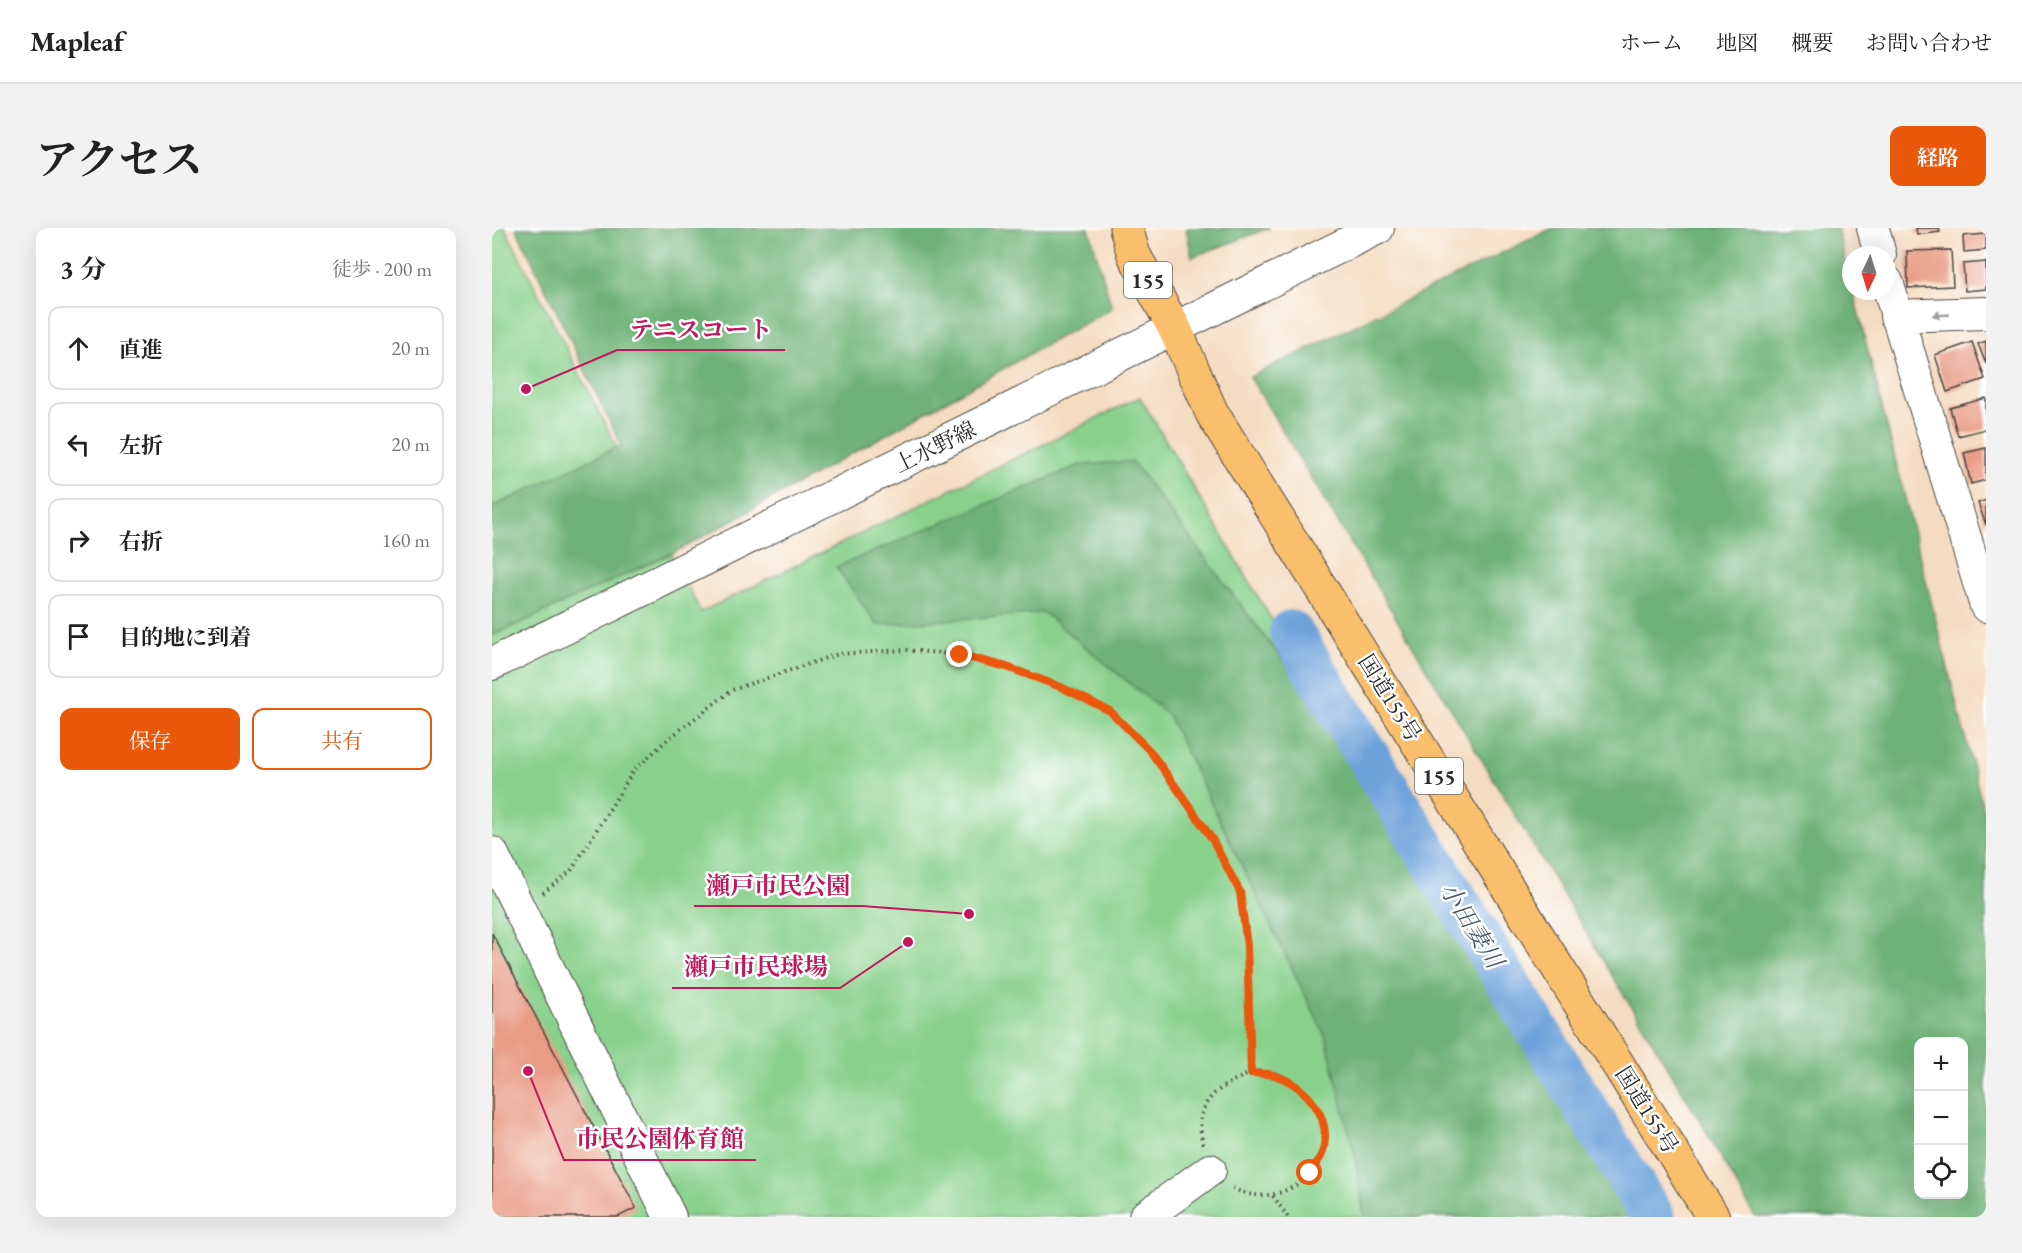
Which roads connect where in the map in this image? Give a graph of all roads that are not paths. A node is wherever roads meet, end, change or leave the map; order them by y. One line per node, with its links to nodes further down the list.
1 (1126, 228): 8 (highway, 国道155号 / 155)
2 (1378, 228): 8 (street, 上水野線)
3 (1873, 228): 4 (street)
4 (1878, 246)
5 (1892, 300): 7 (street)
6 (1986, 313): 7 (street, one-way to 7)
7 (1896, 316): 9 (street)
8 (1175, 329): 10 (street, 上水野線); 15 (highway, 国道155号 / 155)
9 (1986, 606)
10 (492, 664)
11 (492, 853): 13 (street)
12 (1210, 1170): 14 (street)
13 (670, 1217)
14 (1145, 1217)
15 (1713, 1217)

